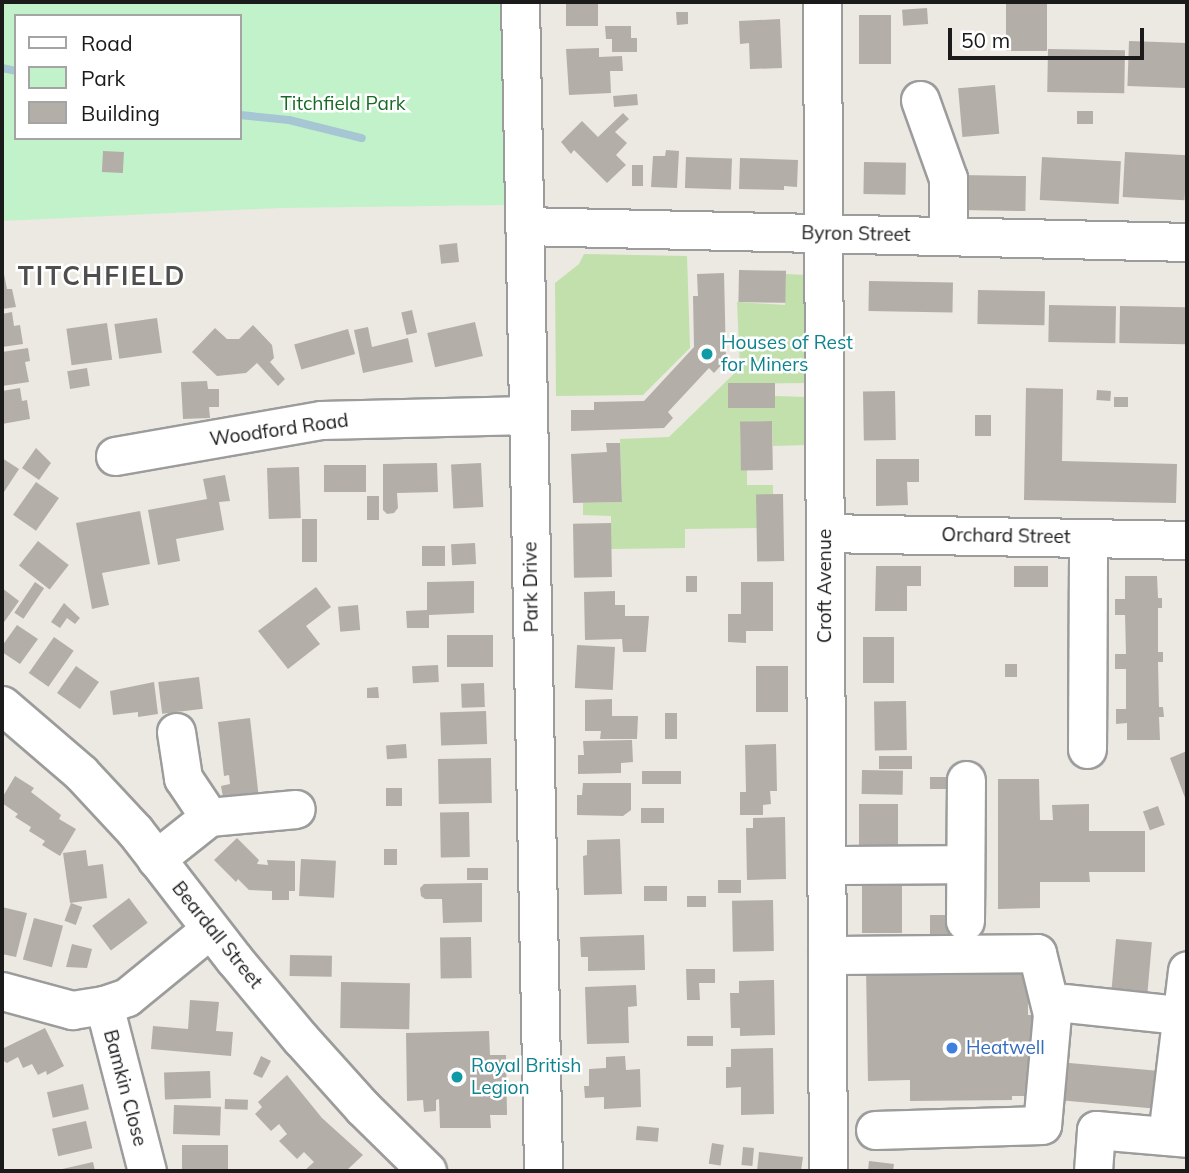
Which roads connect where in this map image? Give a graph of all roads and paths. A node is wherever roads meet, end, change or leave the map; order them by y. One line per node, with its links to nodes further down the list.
1 (520, 2): 4 (street, Park Drive)
2 (822, 2): 5 (street, Croft Avenue)
3 (920, 100): 6 (street)
4 (524, 226): 5 (street, Byron Street); 8 (street, Park Drive)
5 (823, 233): 6 (street, Byron Street); 10 (street, Croft Avenue)
6 (948, 236): 7 (street, Byron Street)
7 (1187, 242)
8 (528, 415): 9 (street, Woodford Road); 36 (street, Park Drive)
9 (115, 456)
10 (825, 533): 11 (street, Orchard Street); 21 (street, Croft Avenue)
11 (1088, 538): 12 (street, Orchard Street); 15 (street)
12 (1187, 540)
13 (2, 705): 19 (street, Beardall Street)
14 (176, 732): 18 (street)
15 (1087, 748)
16 (966, 780): 20 (street)
17 (296, 809): 18 (street)
18 (209, 817): 19 (street)
19 (156, 859): 23 (street, Beardall Street)
20 (965, 864): 21 (street); 22 (street)
21 (826, 865): 24 (street, Croft Avenue)
22 (965, 921)
23 (210, 929): 28 (street); 35 (street, Beardall Street)
24 (827, 955): 30 (street); 37 (street, Croft Avenue)
25 (1187, 970): 29 (street)
26 (2, 991): 28 (street)
27 (1066, 1003): 29 (street)
28 (104, 1006): 34 (street, Bamkin Close)
29 (1184, 1015): 33 (street)
30 (1042, 1125): 31 (street); 32 (street)
31 (875, 1130)
32 (1096, 1130): 33 (street); 38 (street)
33 (1177, 1137)
34 (147, 1171)
35 (427, 1171)
36 (543, 1171)
37 (828, 1171)
38 (1093, 1171)

